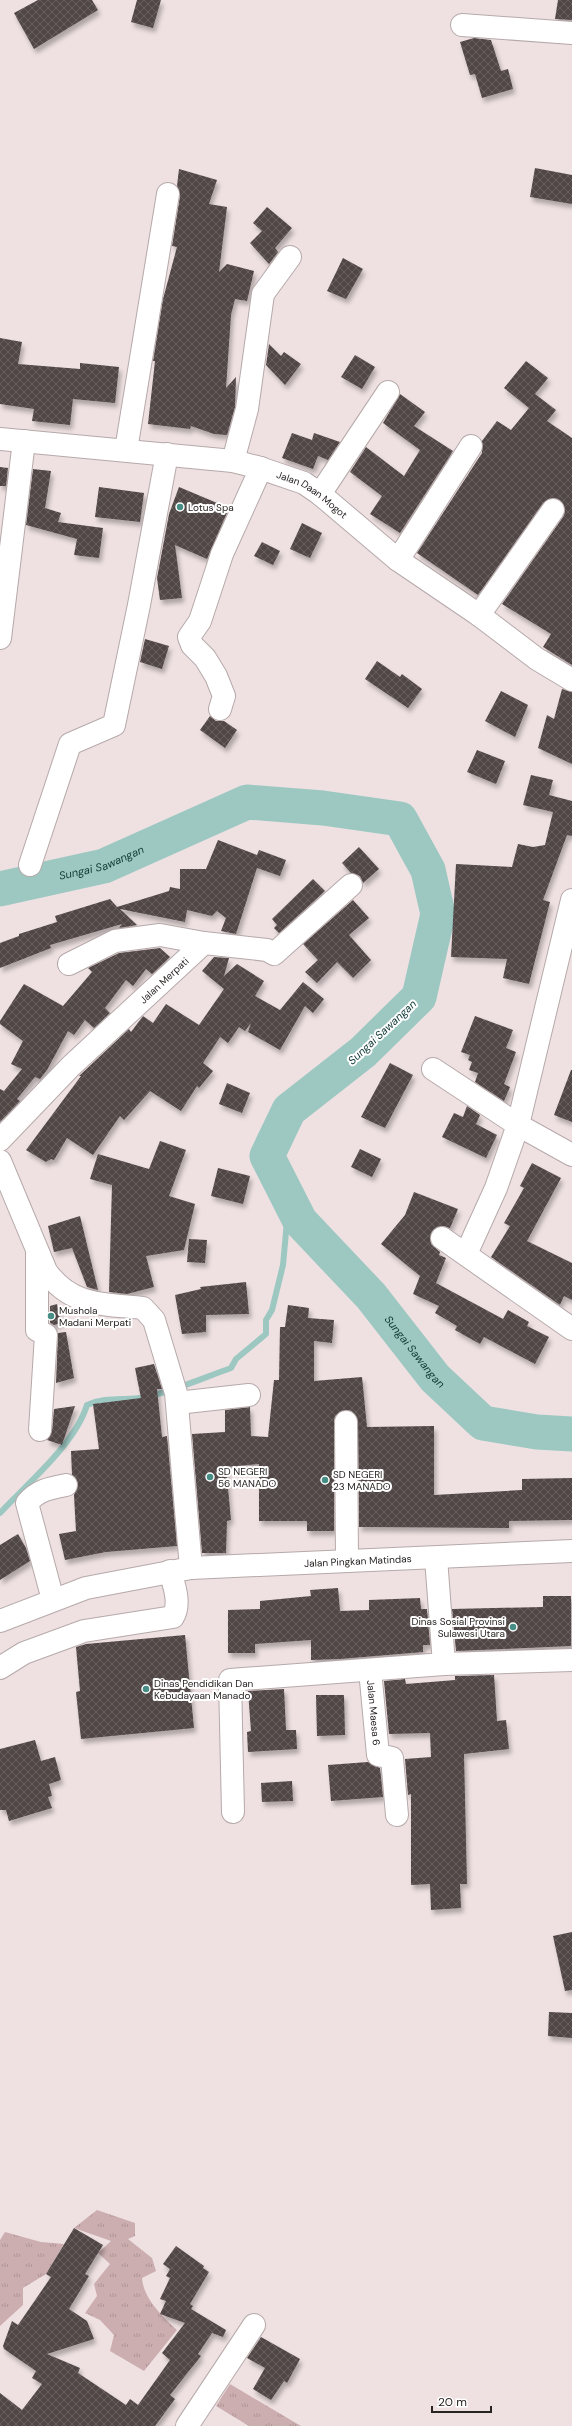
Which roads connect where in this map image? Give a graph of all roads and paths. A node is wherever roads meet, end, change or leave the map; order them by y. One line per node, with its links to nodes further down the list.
1 (462, 25): 2 (street)
2 (572, 33)
3 (168, 194): 9 (street)
4 (290, 257): 11 (street)
5 (388, 392): 13 (street)
6 (0, 439): 7 (street, Jalan Daan Mogot)
7 (24, 441): 9 (street, Jalan Daan Mogot); 17 (street)
8 (470, 446): 15 (street)
9 (126, 450): 10 (street, Jalan Daan Mogot)
10 (166, 454): 11 (street, Jalan Daan Mogot); 20 (street)
11 (232, 461): 12 (street, Jalan Daan Mogot)
12 (261, 468): 13 (street, Jalan Daan Mogot); 19 (street)
13 (320, 494): 15 (street, Jalan Daan Mogot)
14 (553, 510): 16 (street)
15 (398, 560): 16 (street, Jalan Daan Mogot)
16 (479, 615): 18 (street, Jalan Daan Mogot)
17 (0, 638)
18 (572, 680)
19 (220, 710)
20 (30, 865)
21 (351, 885): 23 (street)
22 (572, 900): 26 (street)
23 (204, 943): 24 (street); 27 (street, Jalan Merpati)
24 (69, 964)
25 (433, 1069): 26 (street)
26 (518, 1125): 28 (street); 32 (street)
27 (0, 1140)
28 (572, 1156)
29 (0, 1161): 31 (street)
30 (442, 1238): 32 (street)
31 (37, 1250): 35 (street); 37 (street)
32 (466, 1254): 33 (street)
33 (572, 1329)
34 (249, 1395): 35 (street)
35 (177, 1398): 42 (street)
36 (346, 1422): 41 (street)
37 (40, 1430)
38 (66, 1485): 43 (street)
39 (572, 1551): 40 (street, Jalan Pingkan Matindas)
40 (436, 1558): 41 (street, Jalan Pingkan Matindas); 46 (street)
41 (347, 1561): 42 (street, Jalan Pingkan Matindas)
42 (180, 1569): 43 (street, Jalan Pingkan Matindas); 47 (street)
43 (53, 1600): 44 (street, Jalan Pingkan Matindas)
44 (0, 1621)
45 (572, 1660): 46 (street, Jalan Maesa 6)
46 (444, 1664): 48 (street, Jalan Maesa 6)
47 (0, 1668)
48 (370, 1670): 49 (street, Jalan Maesa 6); 50 (street, Jalan Maesa 6)
49 (233, 1812)
50 (397, 1815)
51 (254, 2325): 52 (street)
52 (187, 2426)

